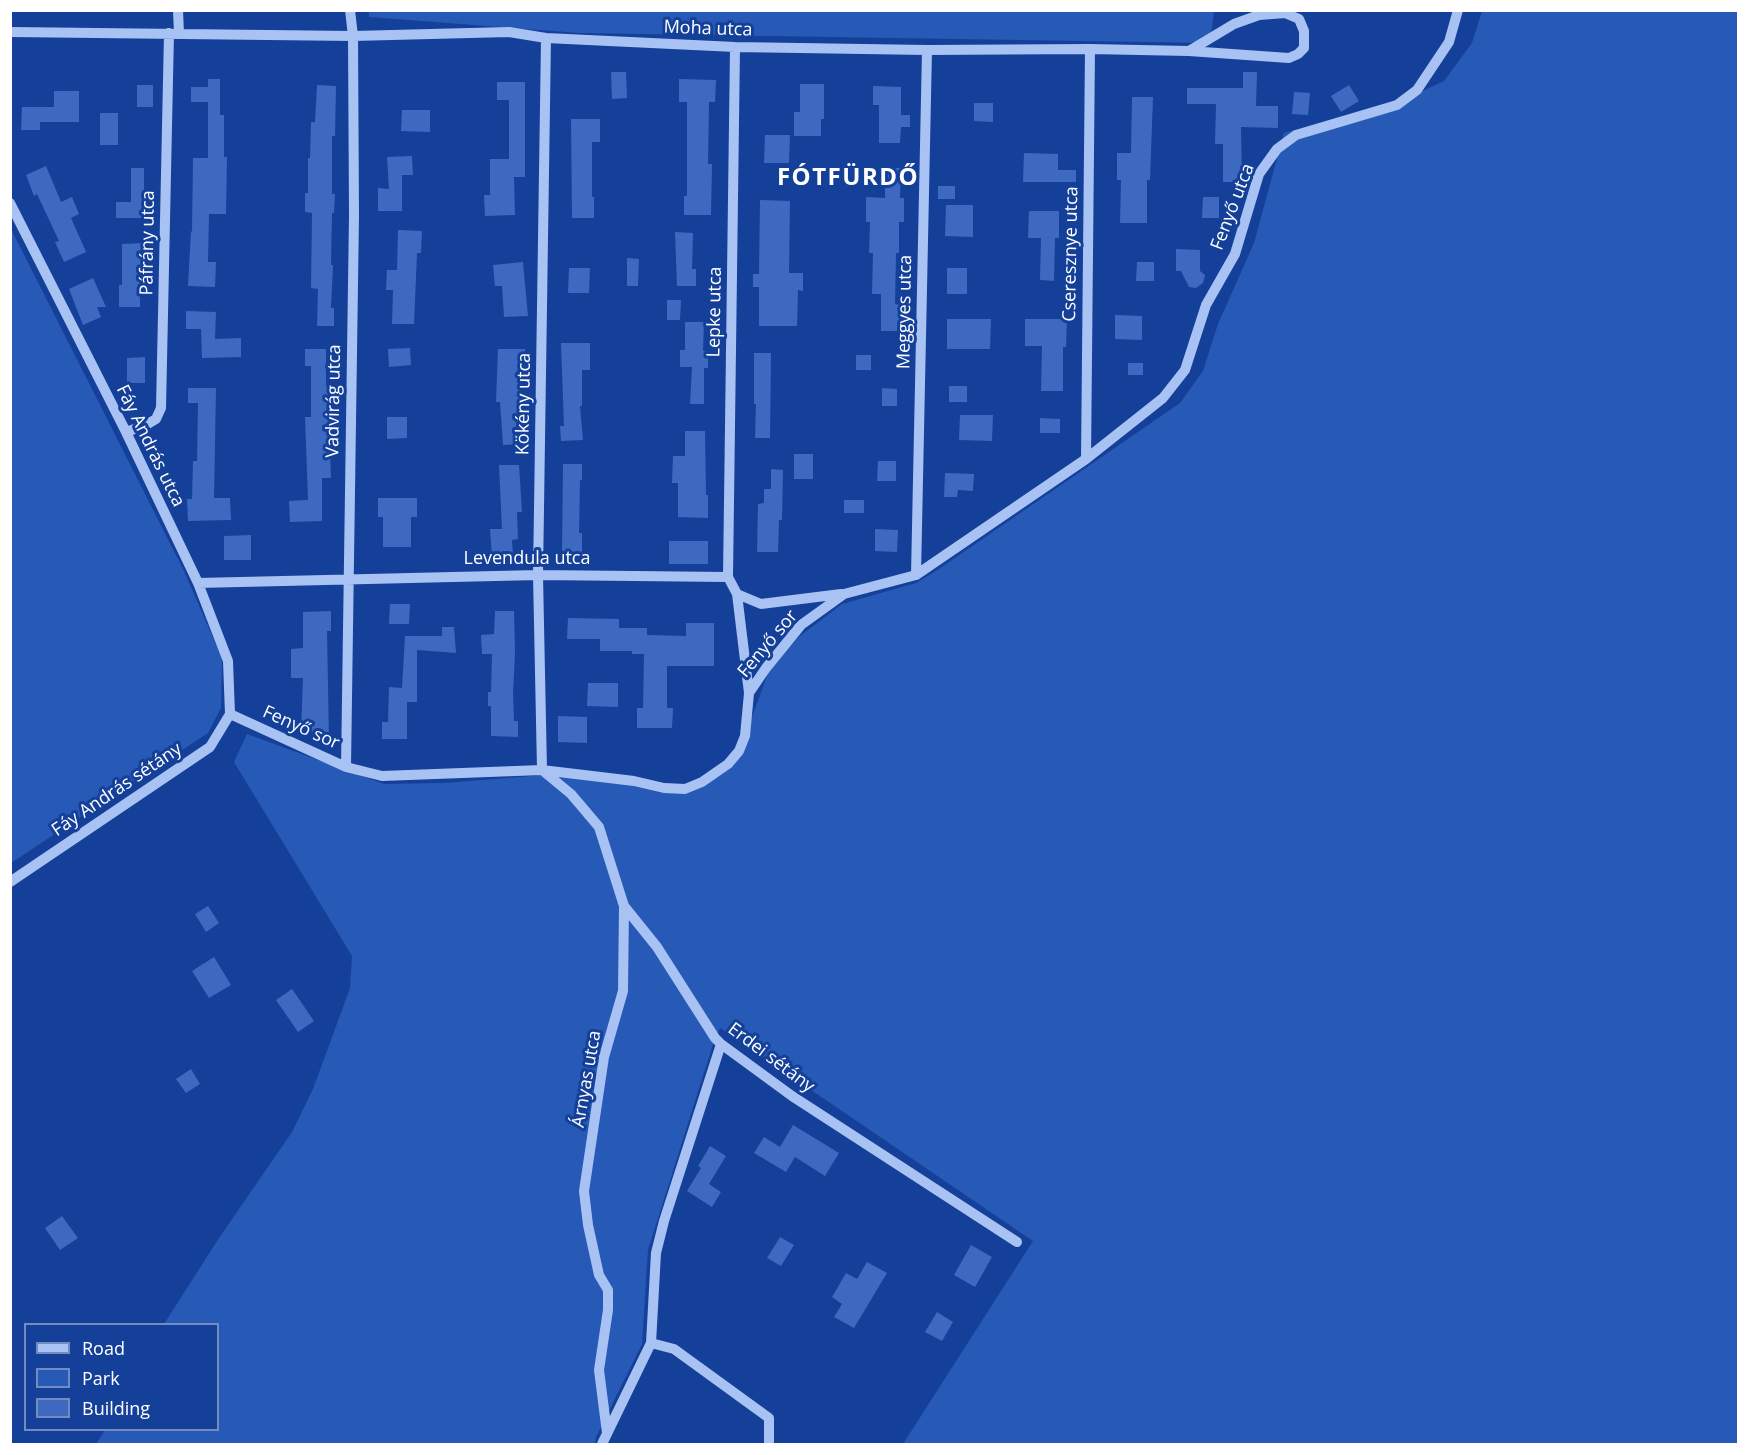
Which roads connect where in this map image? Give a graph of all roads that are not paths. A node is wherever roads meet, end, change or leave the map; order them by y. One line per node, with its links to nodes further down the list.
1 (178, 10): 6 (street, Páfrány utca)
2 (350, 10): 7 (street, Vadvirág utca)
3 (1458, 10): 14 (street, Fenyő utca)
4 (1300, 15): 12 (street, Moha utca); 12 (street, Moha utca)
5 (10, 32): 6 (street, Moha utca)
6 (174, 33): 7 (street, Moha utca); 15 (street, Páfrány utca)
7 (353, 36): 8 (street, Moha utca); 20 (street, Vadvirág utca)
8 (546, 38): 9 (street, Moha utca); 17 (street, Kökény utca)
9 (735, 46): 11 (street, Moha utca); 19 (street, Lepke utca)
10 (1090, 49): 11 (street, Moha utca); 12 (street, Moha utca); 16 (street, Cseresznye utca)
11 (927, 50): 18 (street, Meggyes utca)
12 (1189, 51)
13 (10, 202): 15 (street, Fáy András utca)
14 (1185, 370): 16 (street, Fenyő sor)
15 (126, 432): 21 (street, Fáy András utca)
16 (1086, 459): 18 (street, Fenyő sor)
17 (538, 574): 19 (street, Levendula utca); 20 (street, Levendula utca); 27 (street, Kökény utca)
18 (916, 575): 23 (street, Fenyő sor)
19 (728, 577): 22 (street)
20 (347, 578): 21 (street, Levendula utca); 26 (street, Vadvirág utca)
21 (198, 584): 25 (street, Fáy András utca)
22 (737, 594): 23 (street); 24 (street)
23 (844, 594): 24 (street, Fenyő sor)
24 (749, 693): 27 (street, Fenyő sor)
25 (230, 714): 26 (street, Fenyő sor); 28 (street, Fáy András sétány)
26 (346, 767): 27 (street, Fenyő sor)
27 (542, 770): 29 (street, Erdei sétány)
28 (10, 882)
29 (624, 906): 30 (street, Erdei sétány); 33 (street, Árnyas utca)
30 (721, 1044): 31 (street, Erdei sétány); 32 (street)
31 (1017, 1242)
32 (651, 1343): 33 (street); 35 (street)
33 (607, 1433): 34 (street)
34 (602, 1444)
35 (769, 1444)

